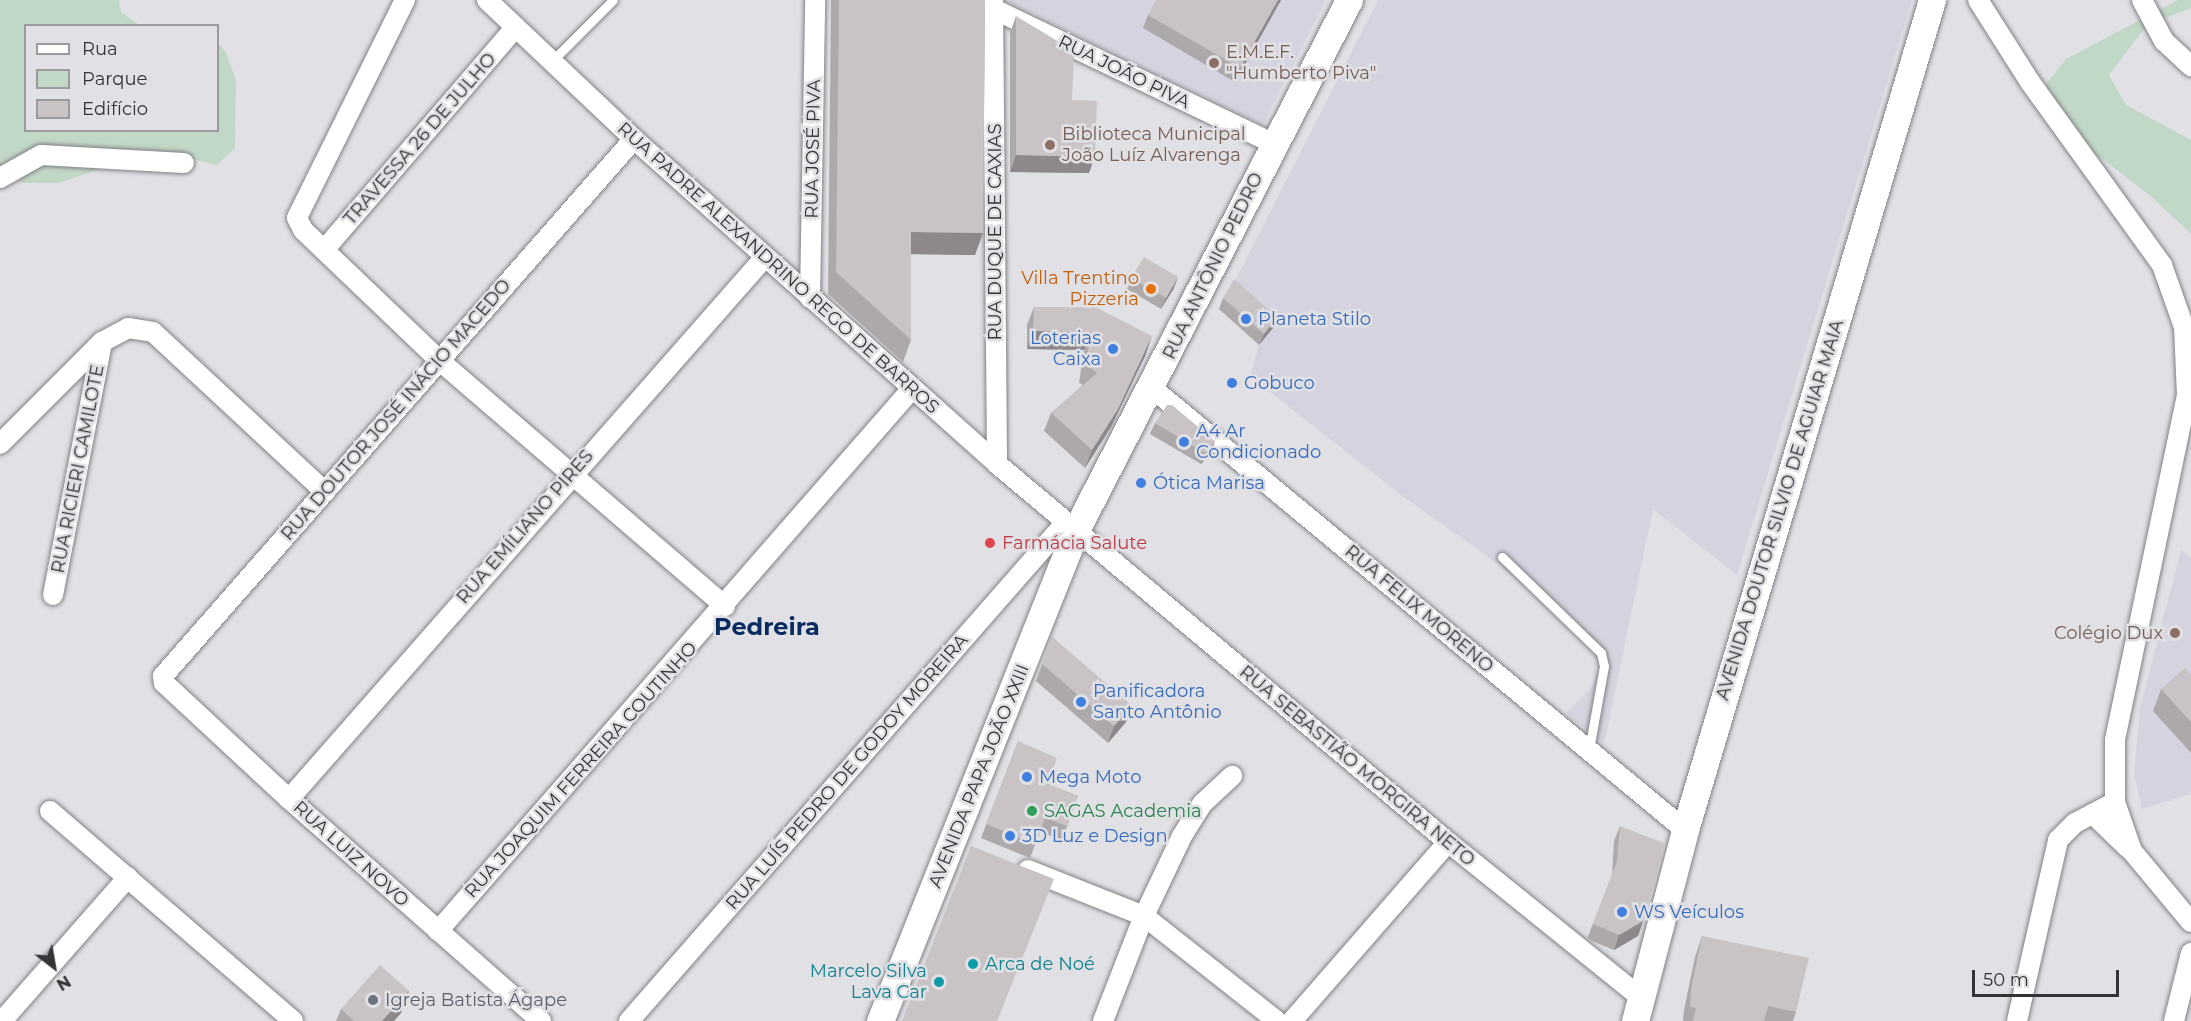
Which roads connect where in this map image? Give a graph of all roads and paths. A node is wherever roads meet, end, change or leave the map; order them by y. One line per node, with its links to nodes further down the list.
1 (405, 0): 18 (street)
2 (487, 0): 11 (street, RUA PADRE ALEXANDRINO REGO DE BARROS)
3 (613, 0): 12 (lane)
4 (815, 0): 20 (street, RUA JOSÉ PIVA)
5 (975, 0): 10 (street, RUA JOÃO PIVA)
6 (1349, 0): 15 (main road, RUA ANTÔNIO PEDRO)
7 (1932, 0): 40 (main road, AVENIDA DOUTOR SILVIO DE AGUIAR MAIA)
8 (1978, 0): 37 (street)
9 (2142, 0): 13 (street)
10 (993, 5): 15 (street, RUA JOÃO PIVA); 26 (street, RUA DUQUE DE CAXIAS)
11 (516, 27): 12 (street, RUA PADRE ALEXANDRINO REGO DE BARROS); 18 (street, TRAVESSA 26 DE JULHO)
12 (552, 61): 14 (street, RUA PADRE ALEXANDRINO REGO DE BARROS)
13 (2191, 66)
14 (634, 139): 19 (street, RUA PADRE ALEXANDRINO REGO DE BARROS); 22 (street, RUA DOUTOR JOSÉ INÁCIO MACEDO)
15 (1274, 144): 23 (main road, RUA ANTÔNIO PEDRO)
16 (184, 163): 17 (street)
17 (0, 178)
18 (324, 250): 22 (street)
19 (765, 257): 20 (street, RUA PADRE ALEXANDRINO REGO DE BARROS); 27 (street, RUA EMÍLIANO PIRES)
20 (810, 298): 24 (street, RUA PADRE ALEXANDRINO REGO DE BARROS)
21 (102, 342): 25 (street); 28 (street); 31 (street, RUA RICIERI CAMILOTE)
22 (440, 362): 27 (street); 28 (street, RUA DOUTOR JOSÉ INÁCIO MACEDO)
23 (1152, 388): 29 (main road, RUA ANTÔNIO PEDRO); 34 (street, RUA FELIX MORENO)
24 (911, 390): 26 (street, RUA PADRE ALEXANDRINO REGO DE BARROS); 32 (street, RUA JOAQUIM FERREIRA COUTINHO)
25 (0, 444)
26 (997, 464): 29 (street, RUA PADRE ALEXANDRINO REGO DE BARROS)
27 (571, 474): 32 (street); 36 (street, RUA EMÍLIANO PIRES)
28 (325, 492): 33 (street, RUA DOUTOR JOSÉ INÁCIO MACEDO)
29 (1071, 526): 41 (street, RUA SEBASTIÃO MORGIRA NETO); 53 (street, RUA LUÍS PEDRO DE GODOY MOREIRA); 54 (main road, AVENIDA PAPA JOÃO XXIII)
30 (1502, 557): 34 (lane)
31 (53, 595)
32 (725, 606): 47 (street, RUA JOAQUIM FERREIRA COUTINHO)
33 (164, 683): 36 (street, RUA LUIZ NOVO)
34 (1590, 749): 40 (street, RUA FELIX MORENO)
35 (1232, 776): 45 (street)
36 (289, 799): 47 (street, RUA LUIZ NOVO)
37 (2115, 802): 39 (street); 42 (street)
38 (50, 811): 44 (street)
39 (2093, 814): 42 (street); 58 (street)
40 (1685, 830): 49 (main road, AVENIDA DOUTOR SILVIO DE AGUIAR MAIA)
41 (1448, 842): 49 (street, RUA SEBASTIÃO MORGIRA NETO); 57 (street)
42 (2132, 851): 46 (street)
43 (1006, 861): 45 (street)
44 (128, 877): 50 (street); 51 (street)
45 (1144, 916): 55 (street); 56 (street)
46 (2191, 922)
47 (438, 931): 52 (street, RUA LUIZ NOVO)
48 (2191, 953): 59 (street)
49 (1638, 1010)
50 (2, 1021)
51 (293, 1021)
52 (541, 1021)
53 (629, 1021)
54 (880, 1021)
55 (1103, 1021)
56 (1277, 1021)
57 (1292, 1021)
58 (2017, 1021)
59 (2174, 1021)

